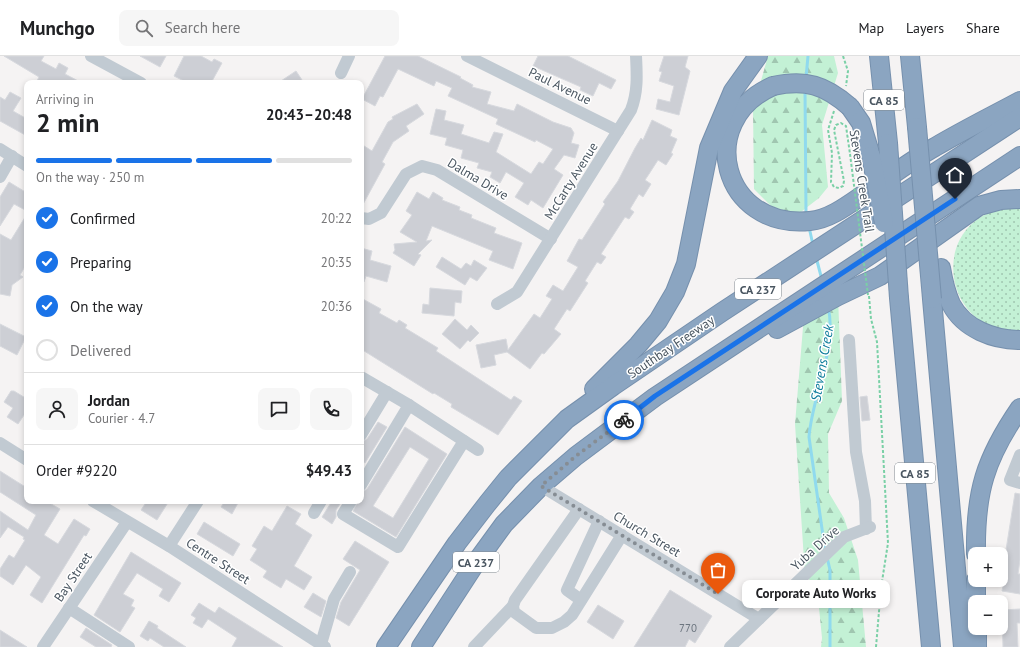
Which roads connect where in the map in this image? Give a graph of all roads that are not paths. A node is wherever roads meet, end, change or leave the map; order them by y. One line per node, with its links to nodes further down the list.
1 (91, 56): 9 (street)
2 (349, 56): 8 (street)
3 (467, 56): 13 (street, Paul Avenue)
4 (636, 56): 13 (street, McCarty Avenue)
5 (758, 56): 31 (highway)
6 (879, 56): 22 (highway, CA 85, bridge)
7 (910, 56): 12 (highway, CA 85)
8 (341, 73)
9 (135, 80)
10 (1020, 101): 22 (highway, bridge)
11 (1020, 117): 31 (highway, Southbay Freeway / CA 237)
12 (917, 127): 26 (highway, bridge); 66 (highway, CA 85, bridge)
13 (618, 131): 21 (street, McCarty Avenue)
14 (0, 149): 15 (street)
15 (12, 156): 17 (street); 18 (street)
16 (1020, 156): 24 (highway)
17 (24, 164)
18 (0, 177)
19 (1020, 199): 24 (highway)
20 (364, 219): 21 (street, Dalma Drive)
21 (551, 239): 23 (street, McCarty Avenue)
22 (899, 298): 65 (highway, CA 85)
23 (497, 304)
24 (802, 308): 40 (highway, CA 237)
25 (849, 340): 56 (street, Yuba Drive)
26 (1020, 340)
27 (364, 379): 28 (street)
28 (387, 392): 29 (street); 32 (street)
29 (409, 405): 33 (street); 38 (street)
30 (1020, 408): 51 (highway)
31 (567, 419): 61 (highway, Southbay Freeway / CA 237)
32 (364, 430)
33 (464, 441): 35 (street); 44 (street)
34 (0, 443): 37 (street)
35 (478, 450)
36 (1020, 455): 39 (street)
37 (24, 458)
38 (364, 480)
39 (1020, 483)
40 (541, 486): 45 (street, Church Street); 62 (highway, CA 237)
41 (98, 504): 48 (street, Centre Street)
42 (196, 504): 50 (street)
43 (319, 504): 46 (street)
44 (349, 504)
45 (579, 509): 47 (street, Church Street); 54 (street)
46 (314, 513)
47 (599, 521): 49 (street, Church Street); 53 (street)
48 (127, 522): 50 (street, Centre Street); 55 (street, Bay Street)
49 (622, 535): 53 (street); 56 (street, Church Street)
50 (169, 546): 59 (street, Centre Street)
51 (976, 547)
52 (350, 572): 59 (street)
53 (581, 600): 54 (street)
54 (513, 606): 63 (street)
55 (69, 608): 58 (street, Bay Street); 60 (street)
56 (759, 619): 64 (street, Yuba Drive)
57 (977, 635): 67 (highway)
58 (49, 645)
59 (323, 645)
60 (129, 647)
61 (386, 647)
62 (421, 647)
63 (474, 647)
64 (730, 647)
65 (930, 647)
66 (963, 647)
67 (977, 647)

